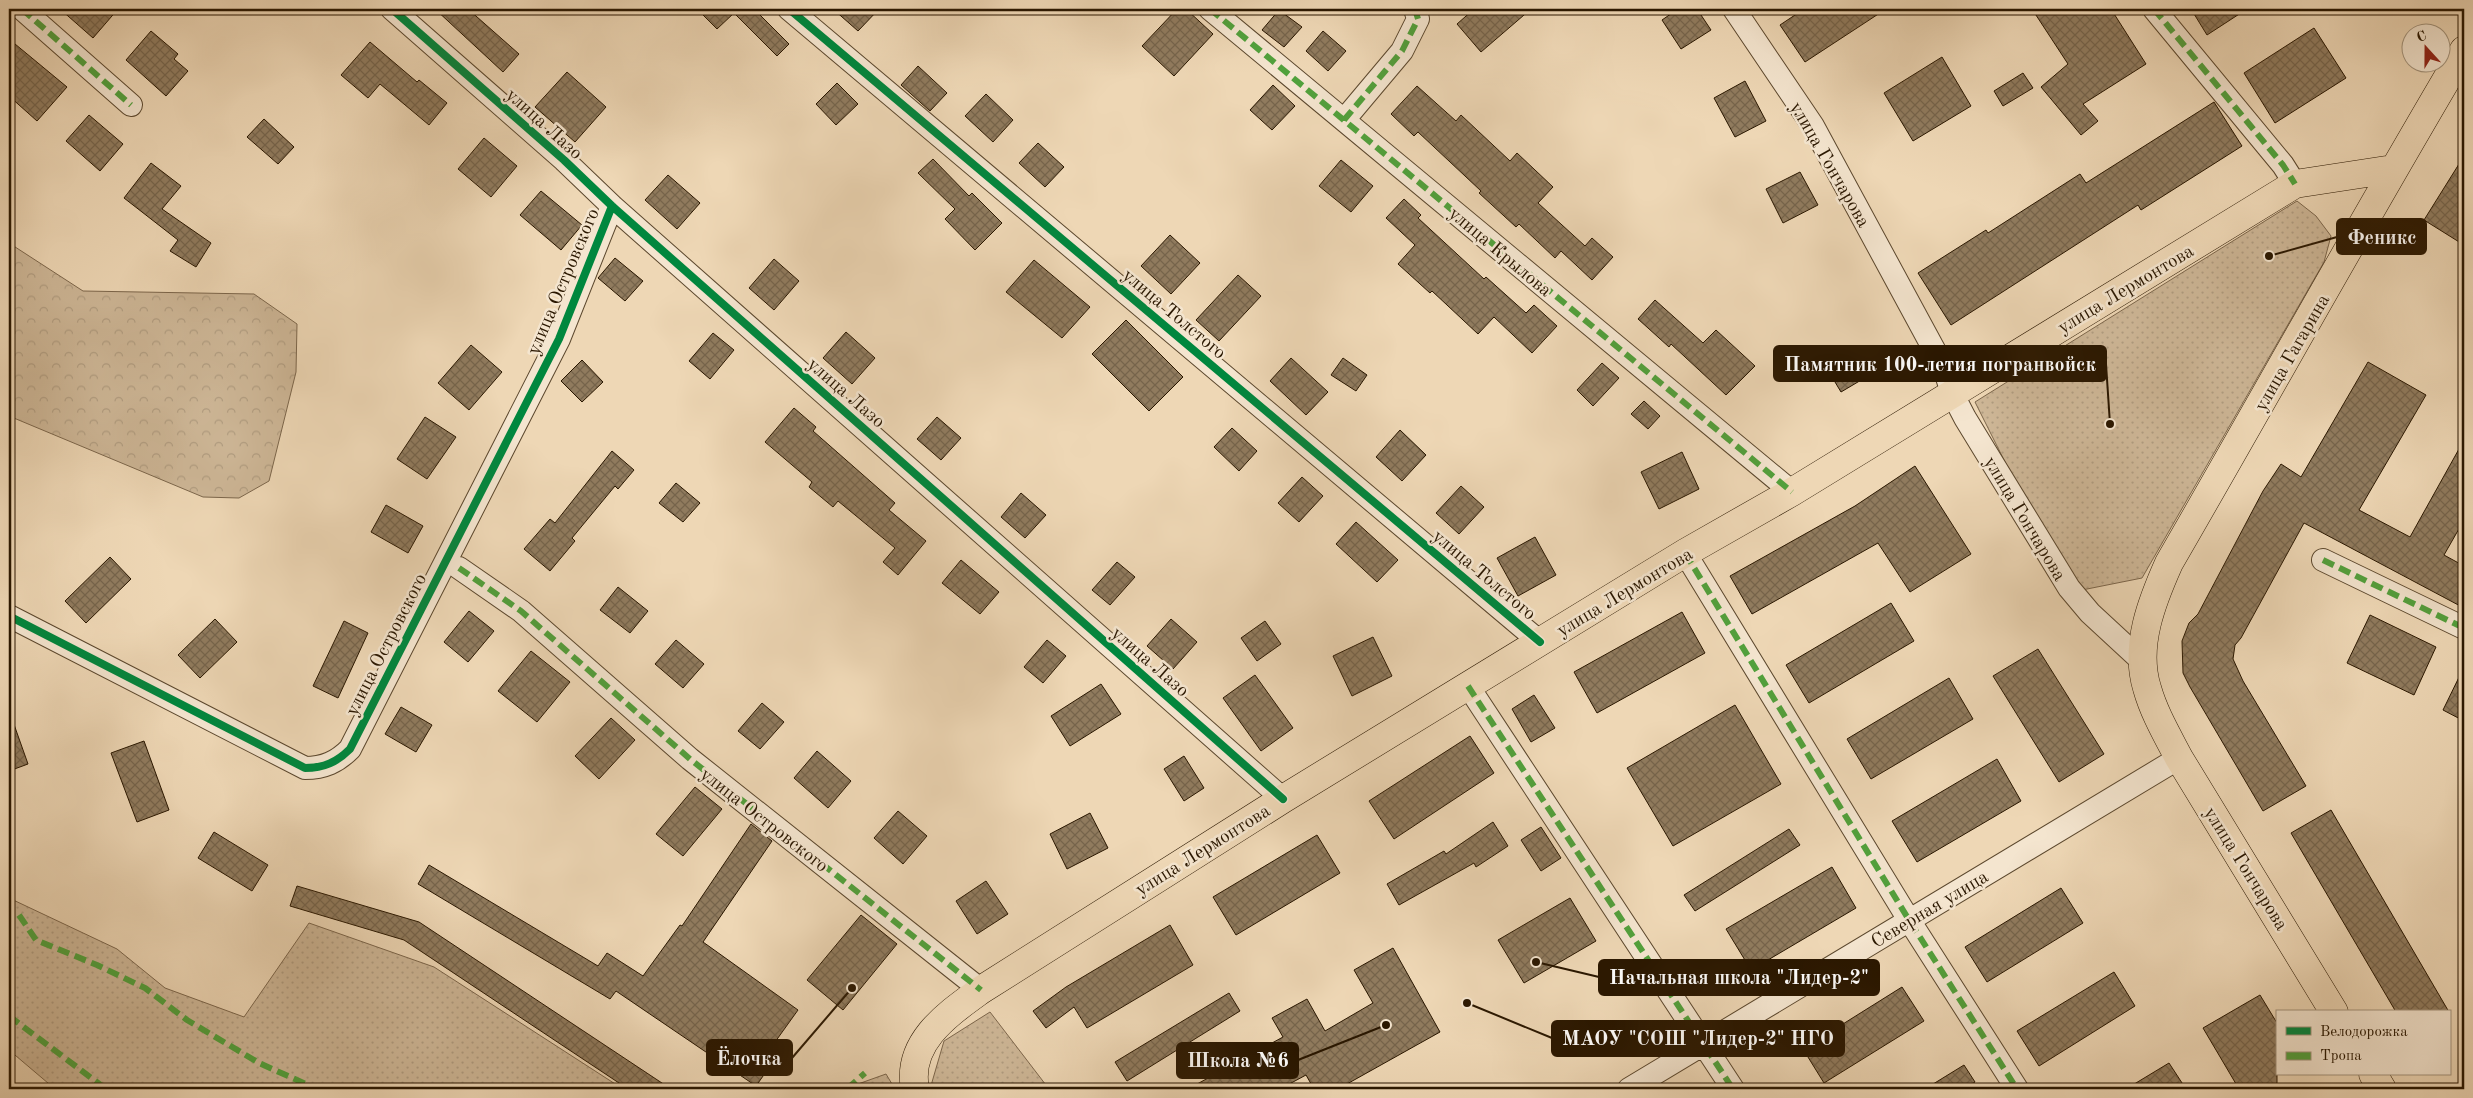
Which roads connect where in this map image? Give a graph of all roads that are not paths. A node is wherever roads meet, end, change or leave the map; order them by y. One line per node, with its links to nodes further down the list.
1 (22, 9): 9 (street)
2 (392, 9): 13 (street, улица Лазо)
3 (789, 9): 21 (street, улица Толстого)
4 (1210, 9): 10 (street, улица Крылова)
5 (1415, 9): 10 (street)
6 (1734, 9): 14 (street, улица Гончарова)
7 (2154, 9): 12 (street)
8 (2464, 50): 11 (main road, улица Гагарина)
9 (131, 105)
10 (1344, 120): 15 (street, улица Крылова)
11 (2393, 169): 12 (main road, улица Лермонтова); 22 (main road, улица Гагарина)
12 (2295, 184): 14 (main road, улица Лермонтова)
13 (612, 206): 19 (street, улица Островского); 25 (street, улица Лазо)
14 (1952, 393): 15 (main road, улица Лермонтова); 22 (street, улица Гончарова)
15 (1792, 492): 16 (main road, улица Лермонтова)
16 (1685, 553): 21 (main road, улица Лермонтова); 26 (street)
17 (2322, 560): 20 (street)
18 (460, 568): 27 (street, улица Островского)
19 (9, 616)
20 (2464, 628)
21 (1540, 642): 23 (main road, улица Лермонтова)
22 (2143, 662): 24 (main road, улица Гончарова)
23 (1468, 686): 25 (main road, улица Лермонтова); 29 (street)
24 (2179, 758): 26 (street, Северная улица); 28 (main road, улица Гончарова)
25 (1282, 799): 27 (main road, улица Лермонтова)
26 (1909, 920): 29 (street, Северная улица); 34 (street)
27 (981, 990): 31 (main road, улица Лермонтова)
28 (2333, 1010)
29 (1703, 1044): 32 (street, Северная улица); 33 (street)
30 (2374, 1076): 35 (main road)
31 (915, 1089)
32 (1629, 1089)
33 (1732, 1089)
34 (2017, 1089)
35 (2382, 1089)

